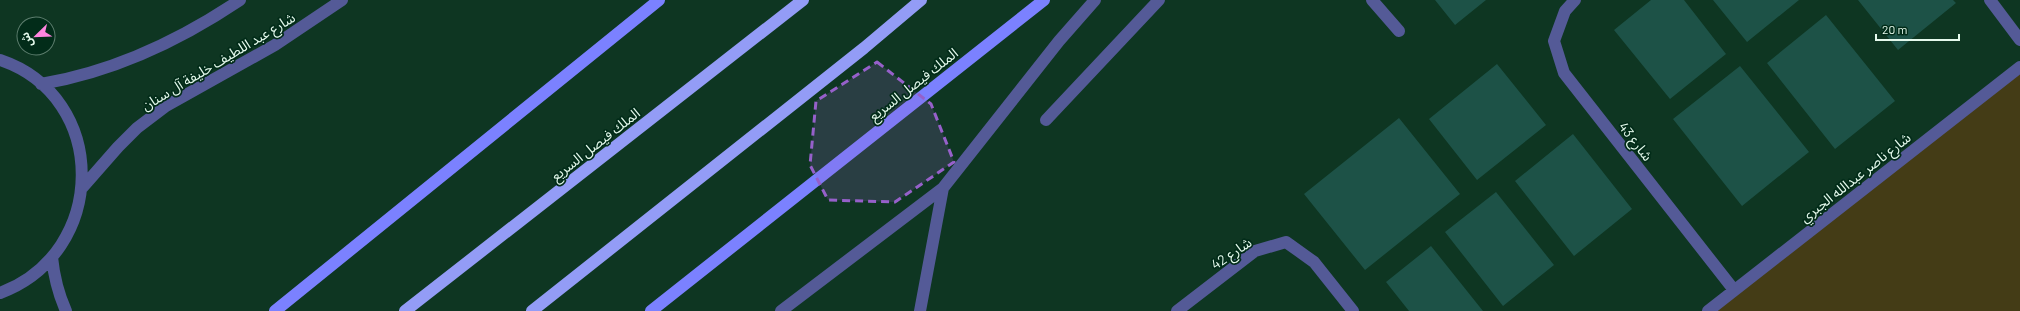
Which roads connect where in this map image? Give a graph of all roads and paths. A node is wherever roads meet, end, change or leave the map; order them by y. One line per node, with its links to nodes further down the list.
1 (240, 0): 16 (street)
2 (342, 0): 18 (street, شارع عبد اللطيف خليفة آل سنان)
3 (659, 0): 24 (main road)
4 (803, 0): 25 (highway, الملك فيصل السريع)
5 (921, 0): 26 (highway)
6 (1044, 0): 27 (main road, الملك فيصل السريع)
7 (1095, 0): 19 (street)
8 (1158, 0): 17 (street)
9 (1372, 0): 12 (street)
10 (1575, 0): 21 (street, شارع 43)
11 (1990, 0): 13 (street)
12 (1399, 31)
13 (2020, 40)
14 (0, 60): 16 (street)
15 (2020, 67): 21 (street, شارع ناصر عبدالله الجبري)
16 (41, 84): 18 (street)
17 (1046, 120)
18 (82, 188): 20 (street)
19 (943, 188): 28 (street); 29 (street)
20 (52, 257): 22 (street); 23 (street)
21 (1734, 290): 32 (street, شارع ناصر عبدالله الجبري)
22 (0, 293)
23 (66, 311)
24 (275, 311)
25 (405, 311)
26 (532, 311)
27 (651, 311)
28 (781, 311)
29 (920, 311)
30 (1177, 311): 31 (street, شارع 42)
31 (1353, 311)
32 (1708, 311)

